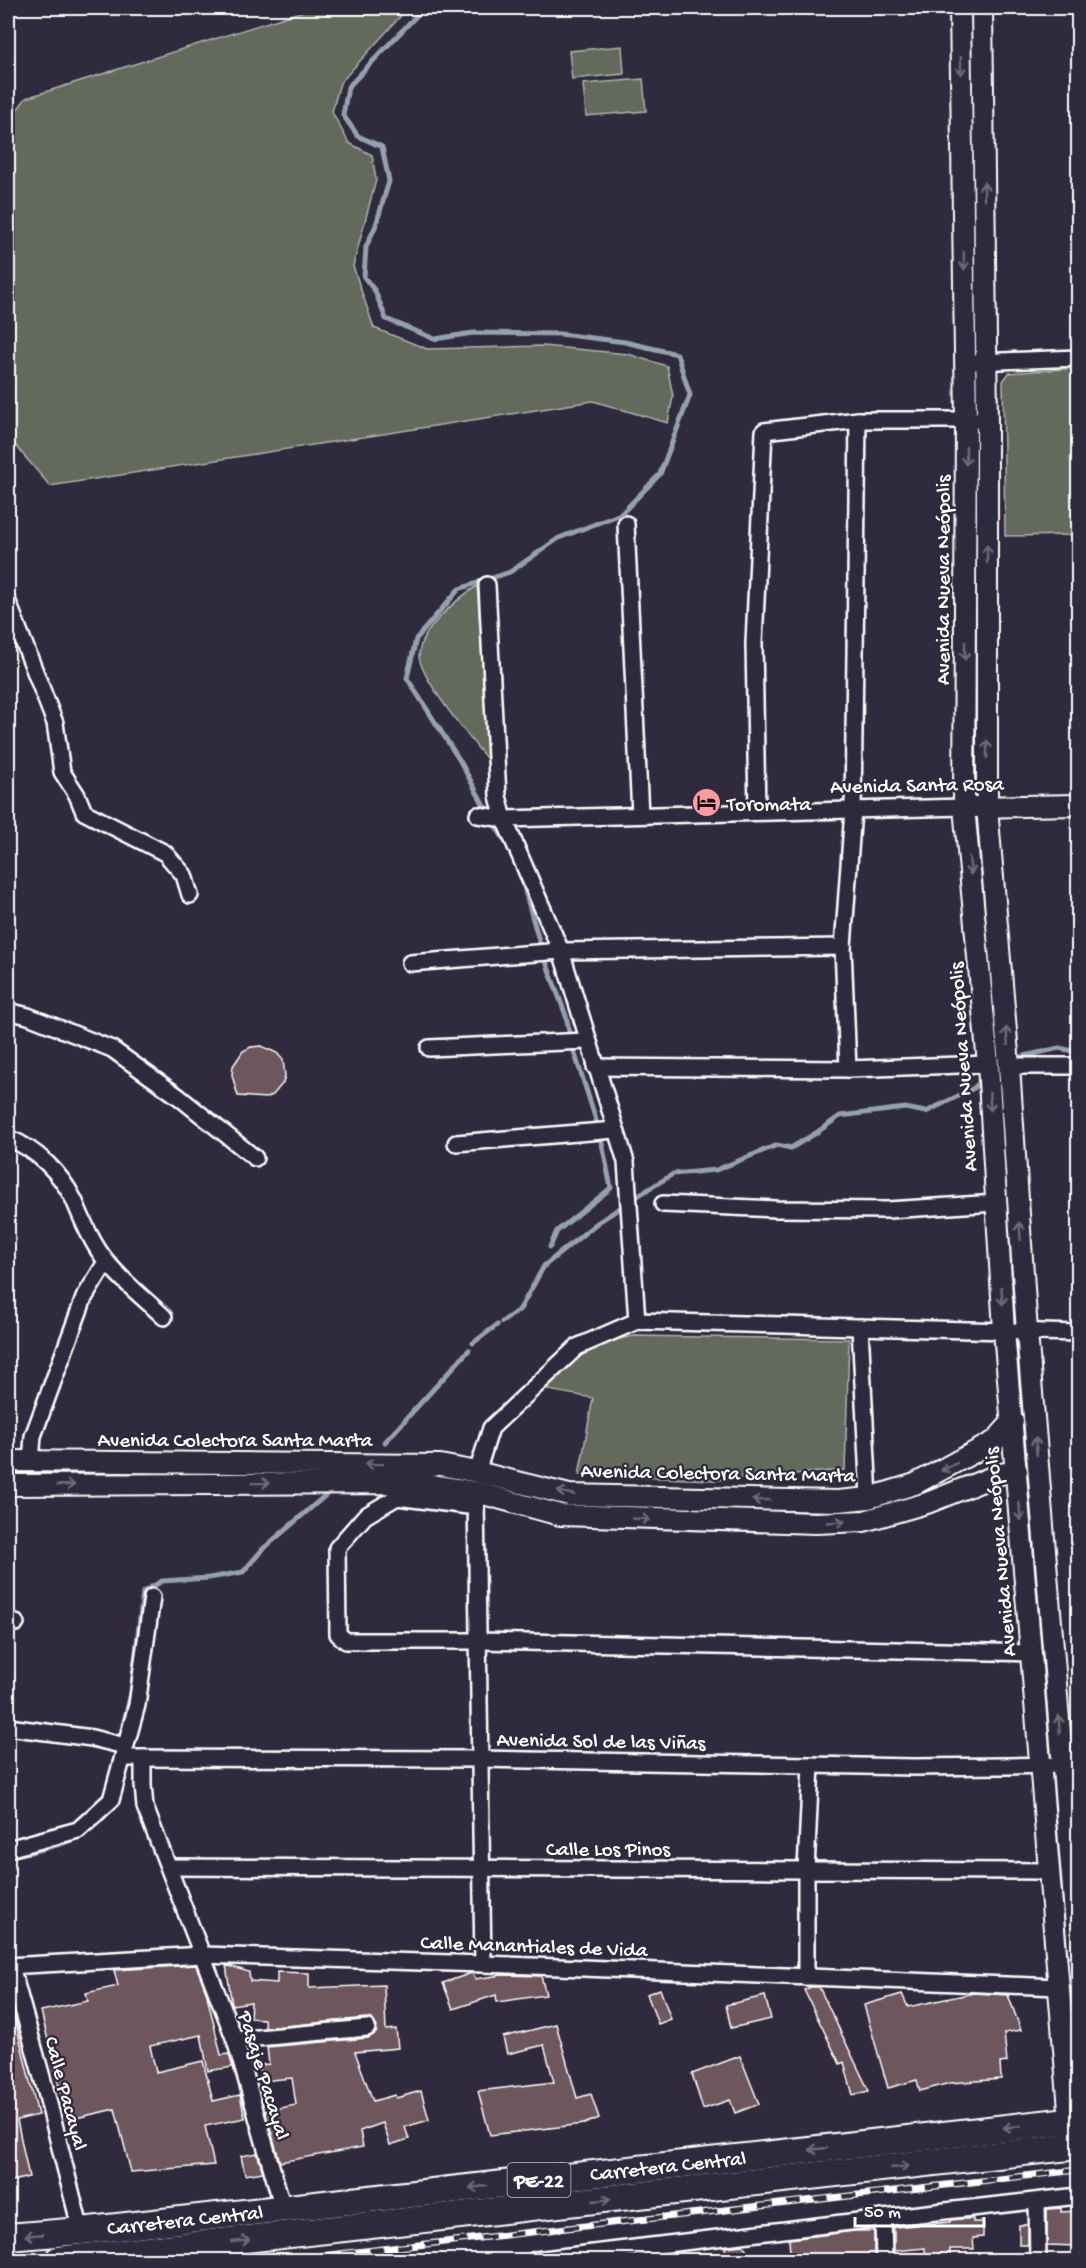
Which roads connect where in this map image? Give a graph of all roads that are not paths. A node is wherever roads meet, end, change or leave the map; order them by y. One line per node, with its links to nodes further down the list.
1 (960, 8): 3 (street, Avenida Nueva Neópolis, one-way to 3)
2 (982, 8): 4 (street, one-way to 2)
3 (965, 330): 4 (street); 6 (street, Avenida Nueva Neópolis)
4 (986, 330): 7 (street)
5 (1078, 358): 7 (street)
6 (966, 362): 7 (street); 10 (street, Avenida Nueva Neópolis)
7 (986, 362): 9 (street)
8 (858, 420): 10 (street); 17 (street); 18 (street)
9 (987, 420): 10 (street); 16 (street, one-way to 9)
10 (966, 421): 15 (street, Avenida Nueva Neópolis, one-way to 15)
11 (626, 524): 20 (street)
12 (487, 585): 21 (street)
13 (9, 609): 22 (street)
14 (1078, 805): 16 (street, Avenida Santa Rosa)
15 (964, 807): 16 (street, Avenida Santa Rosa); 17 (street, Avenida Santa Rosa); 29 (street, Avenida Nueva Neópolis, one-way to 29)
16 (987, 807): 30 (street, one-way to 16)
17 (853, 810): 18 (street, Avenida Santa Rosa); 23 (street)
18 (757, 812): 20 (street, Avenida Santa Rosa)
19 (478, 815): 21 (street, Avenida Santa Rosa)
20 (640, 815): 21 (street, Avenida Santa Rosa)
21 (504, 819): 24 (street)
22 (190, 895)
23 (843, 947): 24 (street); 33 (street)
24 (561, 951): 25 (street); 27 (street)
25 (410, 963)
26 (8, 1011): 37 (street)
27 (588, 1041): 28 (street); 32 (street)
28 (429, 1048)
29 (988, 1064): 33 (street); 38 (street, Avenida Nueva Neópolis, one-way to 38)
30 (1010, 1066): 31 (street); 45 (street, one-way to 30)
31 (1078, 1066)
32 (595, 1067): 33 (street); 34 (street)
33 (848, 1069)
34 (615, 1130): 36 (street); 42 (street)
35 (8, 1138): 40 (street)
36 (456, 1143)
37 (255, 1158)
38 (996, 1203): 39 (street); 44 (street, Avenida Nueva Neópolis, one-way to 44)
39 (663, 1204)
40 (106, 1262): 41 (street); 49 (street)
41 (164, 1317)
42 (637, 1321): 43 (street); 51 (street)
43 (860, 1327): 44 (street); 53 (street)
44 (1004, 1331): 45 (street); 47 (street, Avenida Nueva Neópolis)
45 (1027, 1332): 46 (street); 64 (street, one-way to 45)
46 (1078, 1333)
47 (1013, 1421): 50 (street, Avenida Nueva Neópolis); 53 (street, Avenida Colectora Santa Marta, one-way to 53)
48 (8, 1461): 49 (street, Avenida Colectora Santa Marta)
49 (31, 1462): 51 (street, Avenida Colectora Santa Marta, one-way to 49)
50 (1017, 1471): 54 (street, Avenida Colectora Santa Marta, one-way to 50); 57 (street, Avenida Nueva Neópolis, one-way to 57)
51 (477, 1472): 53 (street, Avenida Colectora Santa Marta, one-way to 51)
52 (8, 1485): 54 (street, Avenida Colectora Santa Marta, one-way to 54)
53 (869, 1498)
54 (476, 1499): 56 (street); 56 (street)
55 (152, 1597): 59 (street)
56 (478, 1641): 57 (street); 61 (street)
57 (1031, 1653): 62 (street, Avenida Nueva Neópolis)
58 (8, 1727): 59 (street, Avenida Sol de las Viñas)
59 (124, 1752): 60 (street, Avenida Sol de las Viñas); 65 (street)
60 (143, 1758): 61 (street, Avenida Sol de las Viñas); 66 (street, Pasaje Pacayal)
61 (480, 1759): 63 (street, Avenida Sol de las Viñas); 67 (street)
62 (1041, 1764): 63 (street, Avenida Sol de las Viñas); 64 (street, Avenida Sol de las Viñas); 69 (street, Avenida Nueva Neópolis)
63 (811, 1765): 68 (street)
64 (1071, 1765): 70 (street)
65 (8, 1849)
66 (169, 1867): 67 (street, Calle Los Pinos); 72 (street, Pasaje Pacayal)
67 (482, 1868): 68 (street, Calle Los Pinos); 73 (street)
68 (806, 1870): 69 (street, Calle Los Pinos); 75 (street)
69 (1048, 1871): 76 (street, Avenida Nueva Neópolis)
70 (1078, 1942): 71 (street)
71 (1078, 1950)
72 (203, 1955): 73 (street, Calle Manantiales de Vida); 74 (street, Calle Manantiales de Vida); 78 (street, Pasaje Pacayal)
73 (483, 1964): 75 (street, Calle Manantiales de Vida)
74 (9, 1966): 85 (street, Calle Pacayal)
75 (806, 1977): 76 (street, Calle Manantiales de Vida)
76 (1059, 1987): 79 (street, Avenida Nueva Neópolis)
77 (367, 2028): 78 (street)
78 (235, 2040): 83 (street, Pasaje Pacayal)
79 (1074, 2120): 80 (street, Avenida Nueva Neópolis); 83 (highway, Carretera Central / PE-22, one-way to 83)
80 (1076, 2147): 87 (highway, Carretera Central / PE-22, one-way to 80)
81 (1078, 2196): 82 (street)
82 (1037, 2201): 84 (street); 90 (street)
83 (283, 2208): 85 (highway, Carretera Central / PE-22)
84 (883, 2218): 88 (street); 89 (street)
85 (81, 2231): 86 (highway, Carretera Central / PE-22, one-way to 86)
86 (8, 2237)
87 (58, 2260)
88 (535, 2260)
89 (884, 2260)
90 (1038, 2260)

